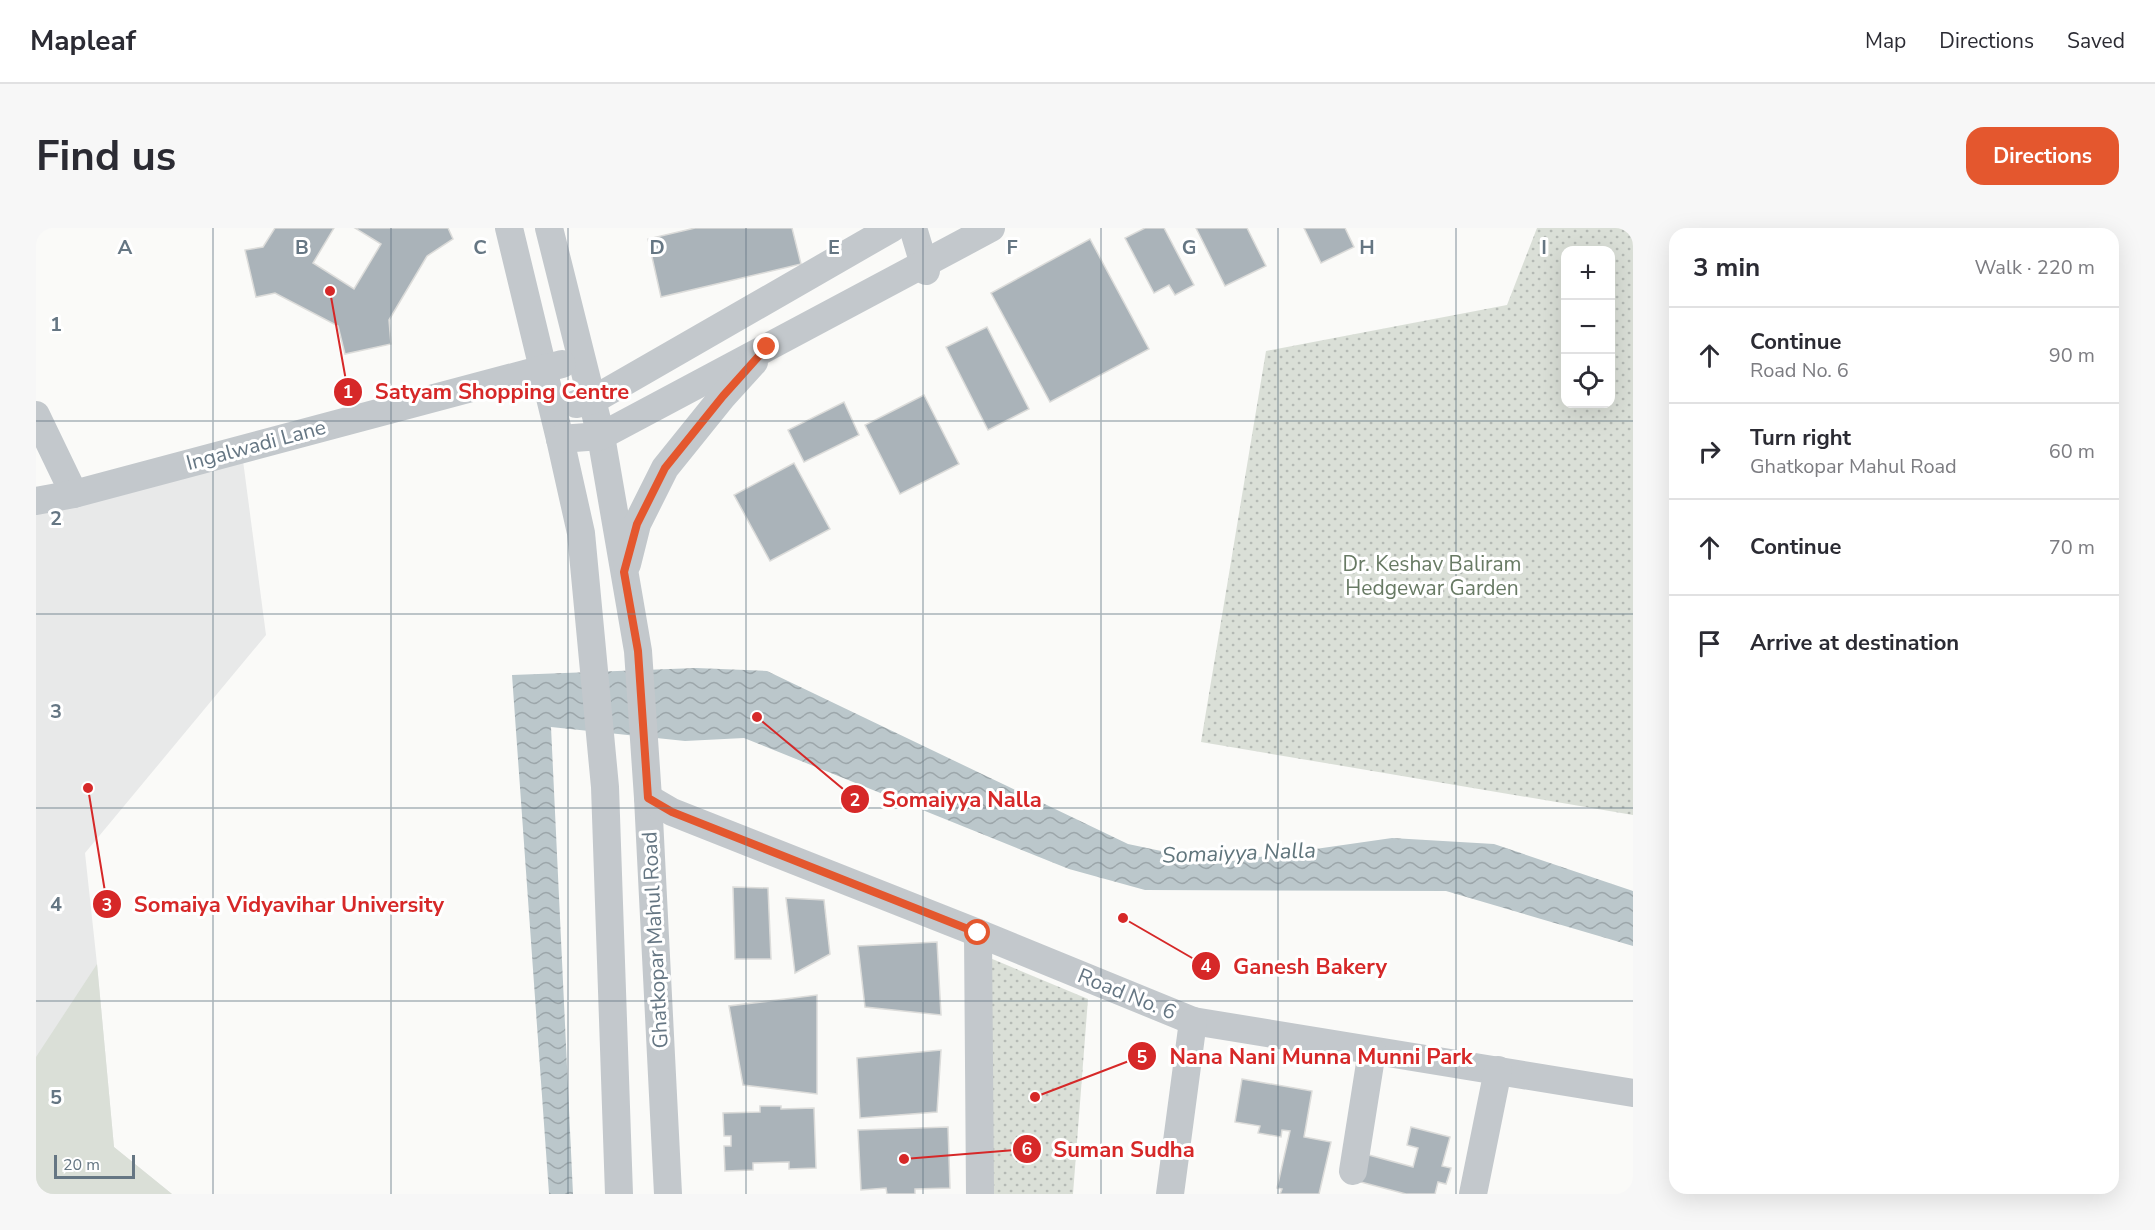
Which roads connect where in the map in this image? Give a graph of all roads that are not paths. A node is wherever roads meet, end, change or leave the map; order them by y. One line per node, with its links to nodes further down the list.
1 (509, 228): 9 (street, Ghatkopar Mahul Road)
2 (549, 228): 8 (street, Ghatkopar Mahul Road)
3 (892, 228): 10 (street)
4 (913, 228): 6 (street)
5 (991, 228): 6 (street)
6 (925, 268): 7 (street)
7 (767, 347): 13 (street); 17 (street)
8 (583, 358): 9 (street, Ingalwadi Lane); 10 (street, Ghatkopar Mahul Road)
9 (544, 368): 11 (street, Ghatkopar Mahul Road); 15 (street, Ingalwadi Lane)
10 (592, 400): 11 (street); 13 (street, Ghatkopar Mahul Road)
11 (553, 409): 14 (street, Ghatkopar Mahul Road)
12 (36, 415): 15 (street)
13 (601, 436): 14 (street); 17 (street, Ghatkopar Mahul Road)
14 (560, 439): 25 (street, Ghatkopar Mahul Road)
15 (74, 494): 16 (street, Ingalwadi Lane)
16 (36, 501)
17 (624, 572): 18 (street, Ghatkopar Mahul Road)
18 (648, 798): 19 (street, Road No. 6); 26 (street, Ghatkopar Mahul Road)
19 (978, 933): 20 (street, Road No. 6); 27 (street)
20 (1193, 1021): 21 (street, Road No. 6); 28 (street)
21 (1372, 1051): 22 (street, Road No. 6); 24 (street)
22 (1498, 1071): 23 (street, Road No. 6); 29 (street)
23 (1633, 1093)
24 (1353, 1171)
25 (619, 1194)
26 (668, 1194)
27 (980, 1194)
28 (1170, 1194)
29 (1473, 1194)

